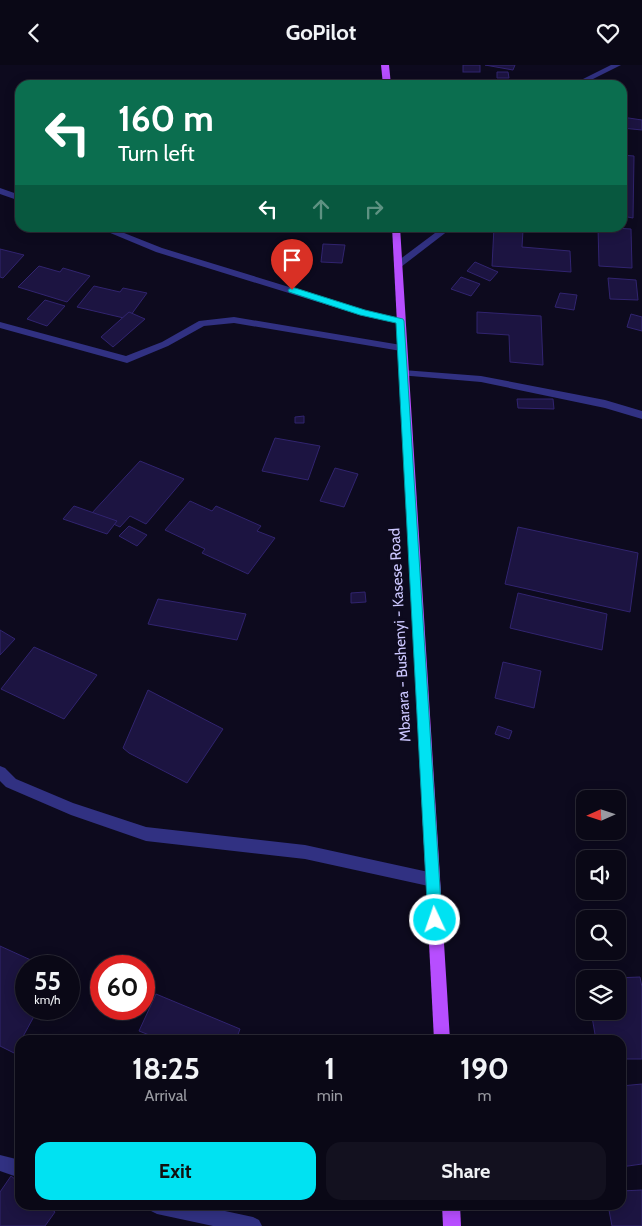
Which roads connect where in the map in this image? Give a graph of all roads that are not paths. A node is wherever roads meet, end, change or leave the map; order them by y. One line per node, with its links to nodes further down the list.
1 (385, 65): 3 (main road)
2 (617, 65): 4 (street)
3 (386, 80)
4 (586, 80)
5 (0, 191): 6 (street)
6 (15, 196)
7 (113, 232): 11 (street)
8 (396, 232): 10 (main road, Mbarara - Bushenyi - Kasese Road)
9 (442, 232): 10 (street)
10 (398, 265): 11 (main road, Mbarara - Bushenyi - Kasese Road)
11 (400, 321): 13 (main road, Mbarara - Bushenyi - Kasese Road)
12 (0, 325): 13 (street)
13 (401, 348): 14 (main road, Mbarara - Bushenyi - Kasese Road)
14 (402, 373): 15 (street); 17 (main road, Mbarara - Bushenyi - Kasese Road)
15 (642, 415)
16 (0, 772): 17 (street)
17 (433, 880): 18 (main road, Mbarara - Bushenyi - Kasese Road)
18 (442, 1035)
19 (0, 1163): 20 (street)
20 (15, 1168)
21 (180, 1210): 23 (street)
22 (451, 1210): 24 (main road)
23 (253, 1226)
24 (452, 1226)

